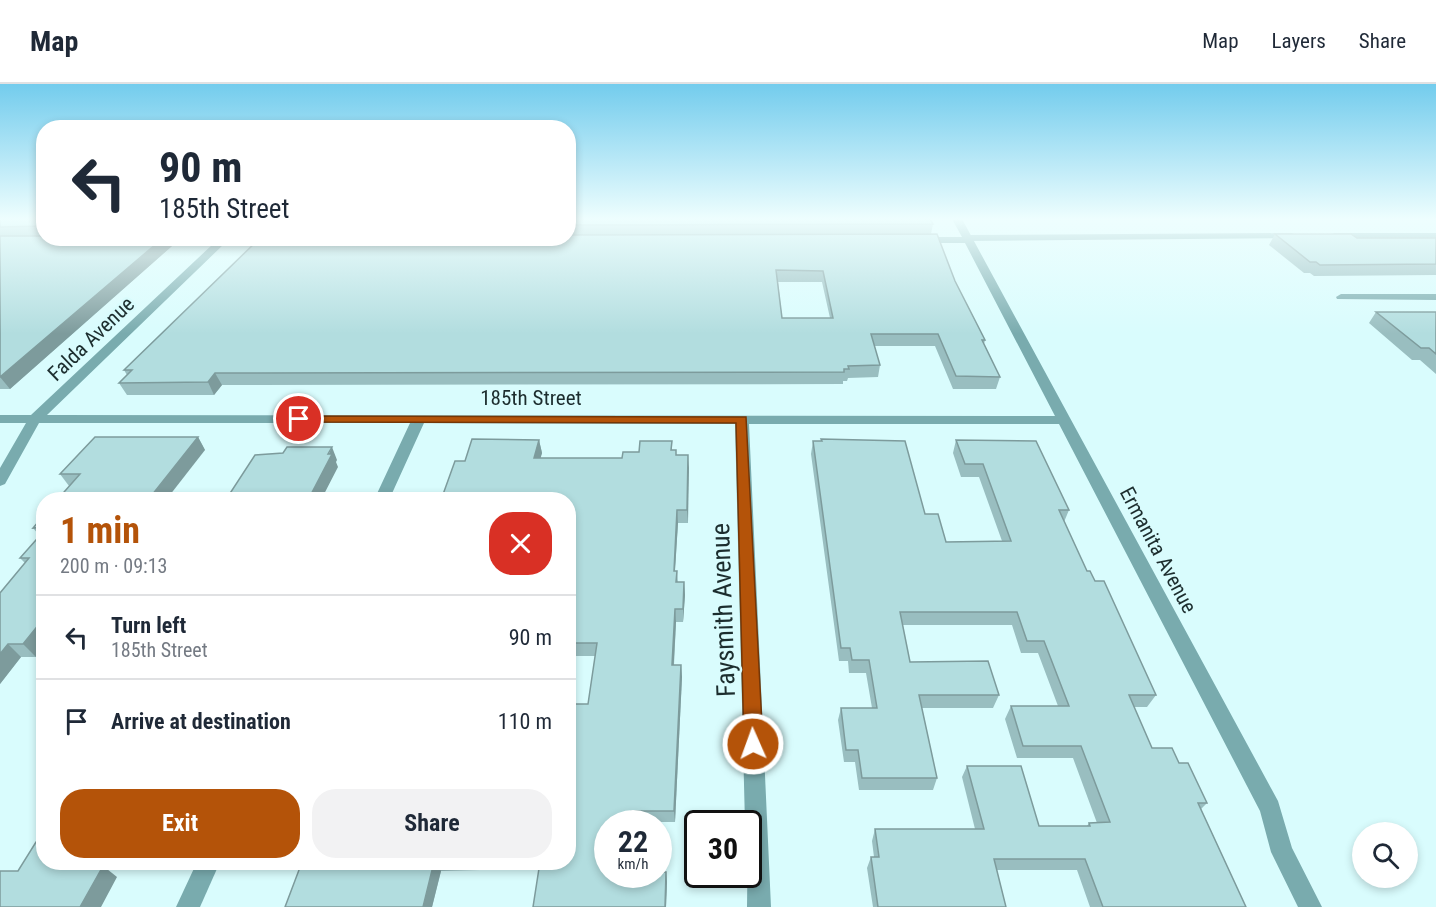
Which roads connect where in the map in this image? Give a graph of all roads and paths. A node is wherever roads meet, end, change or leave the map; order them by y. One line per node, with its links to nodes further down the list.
1 (205, 257): 6 (street, Falda Avenue)
2 (977, 257): 9 (street, Ermanita Avenue)
3 (1341, 297): 4 (street)
4 (1436, 297)
5 (0, 419): 6 (street, 185th Street)
6 (35, 419): 7 (street, 185th Street); 10 (street, Falda Avenue)
7 (419, 419): 8 (street, 185th Street); 11 (street)
8 (742, 419): 9 (street, 185th Street); 14 (street, Faysmith Avenue)
9 (1063, 420): 15 (street, Ermanita Avenue)
10 (0, 481)
11 (385, 492)
12 (205, 870): 13 (street)
13 (188, 907)
14 (759, 907)
15 (1310, 907)

